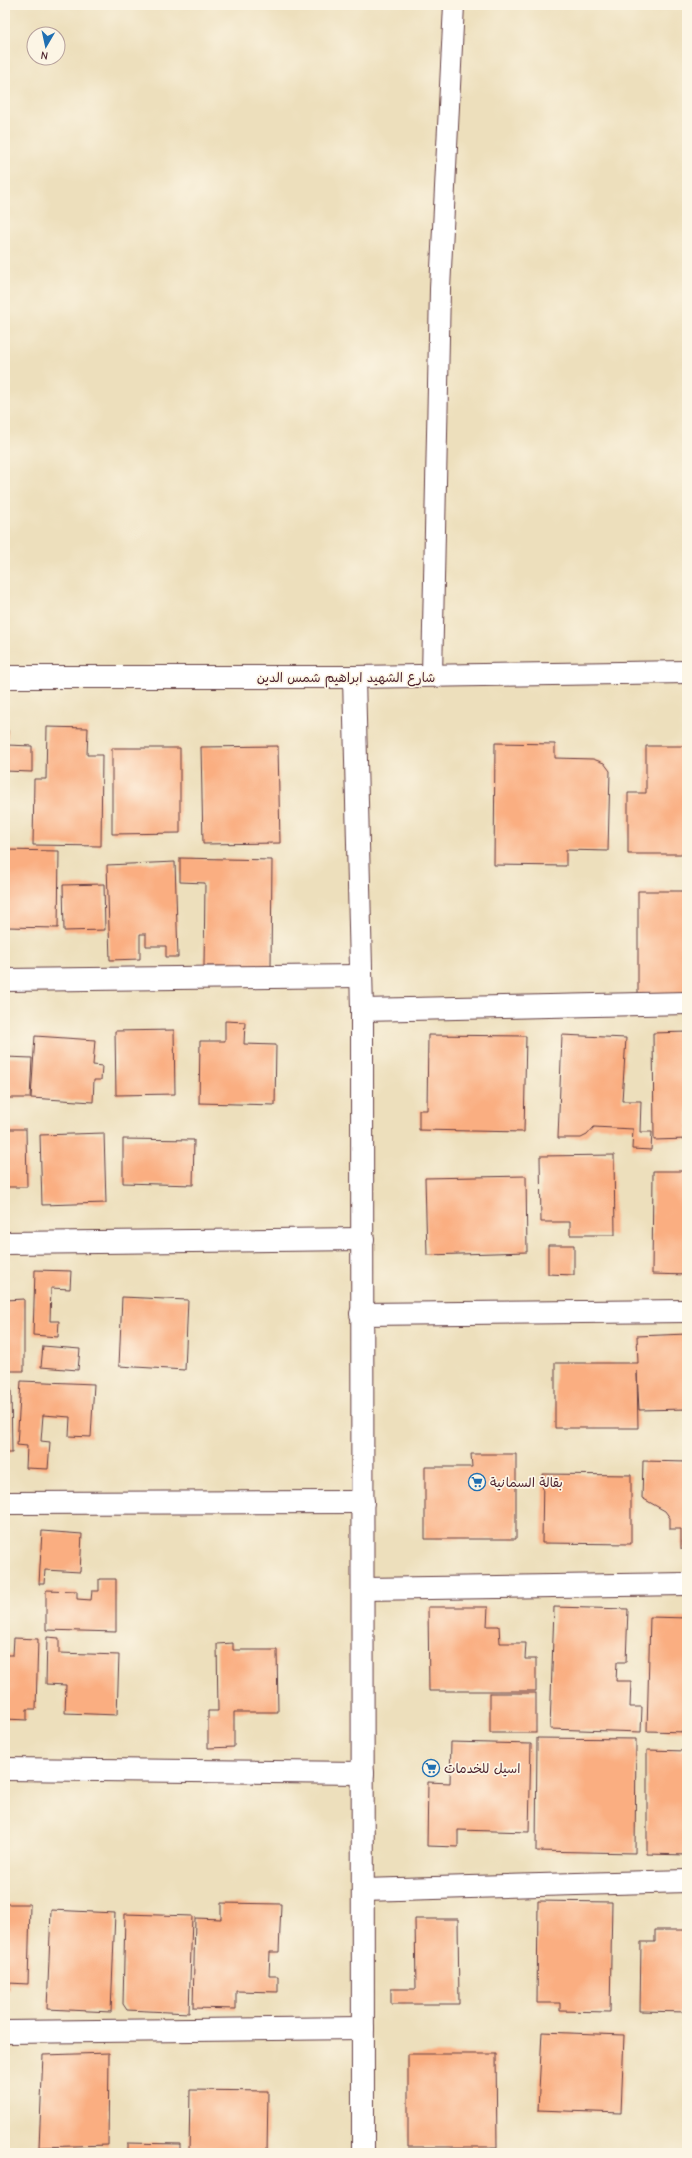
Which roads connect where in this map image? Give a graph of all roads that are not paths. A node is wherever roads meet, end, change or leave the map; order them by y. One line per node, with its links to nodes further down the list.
1 (454, 5): 3 (lane)
2 (687, 672): 3 (street, شارع الشهيد ابراهيم شمس الدين)
3 (432, 676): 5 (street, شارع الشهيد ابراهيم شمس الدين)
4 (5, 677): 5 (street, شارع الشهيد ابراهيم شمس الدين)
5 (354, 677): 6 (street)
6 (360, 976): 7 (street); 9 (street)
7 (5, 980)
8 (687, 1003): 9 (street)
9 (362, 1010): 10 (street)
10 (363, 1239): 11 (street); 13 (street)
11 (5, 1243)
12 (687, 1311): 13 (street)
13 (362, 1314): 14 (street)
14 (362, 1502): 15 (street); 17 (street)
15 (5, 1503)
16 (687, 1584): 17 (street)
17 (363, 1589): 19 (street)
18 (5, 1770): 19 (street)
19 (363, 1774): 21 (street)
20 (687, 1881): 21 (street)
21 (363, 1890): 22 (street)
22 (363, 2028): 23 (street); 24 (street)
23 (5, 2032)
24 (363, 2153)

